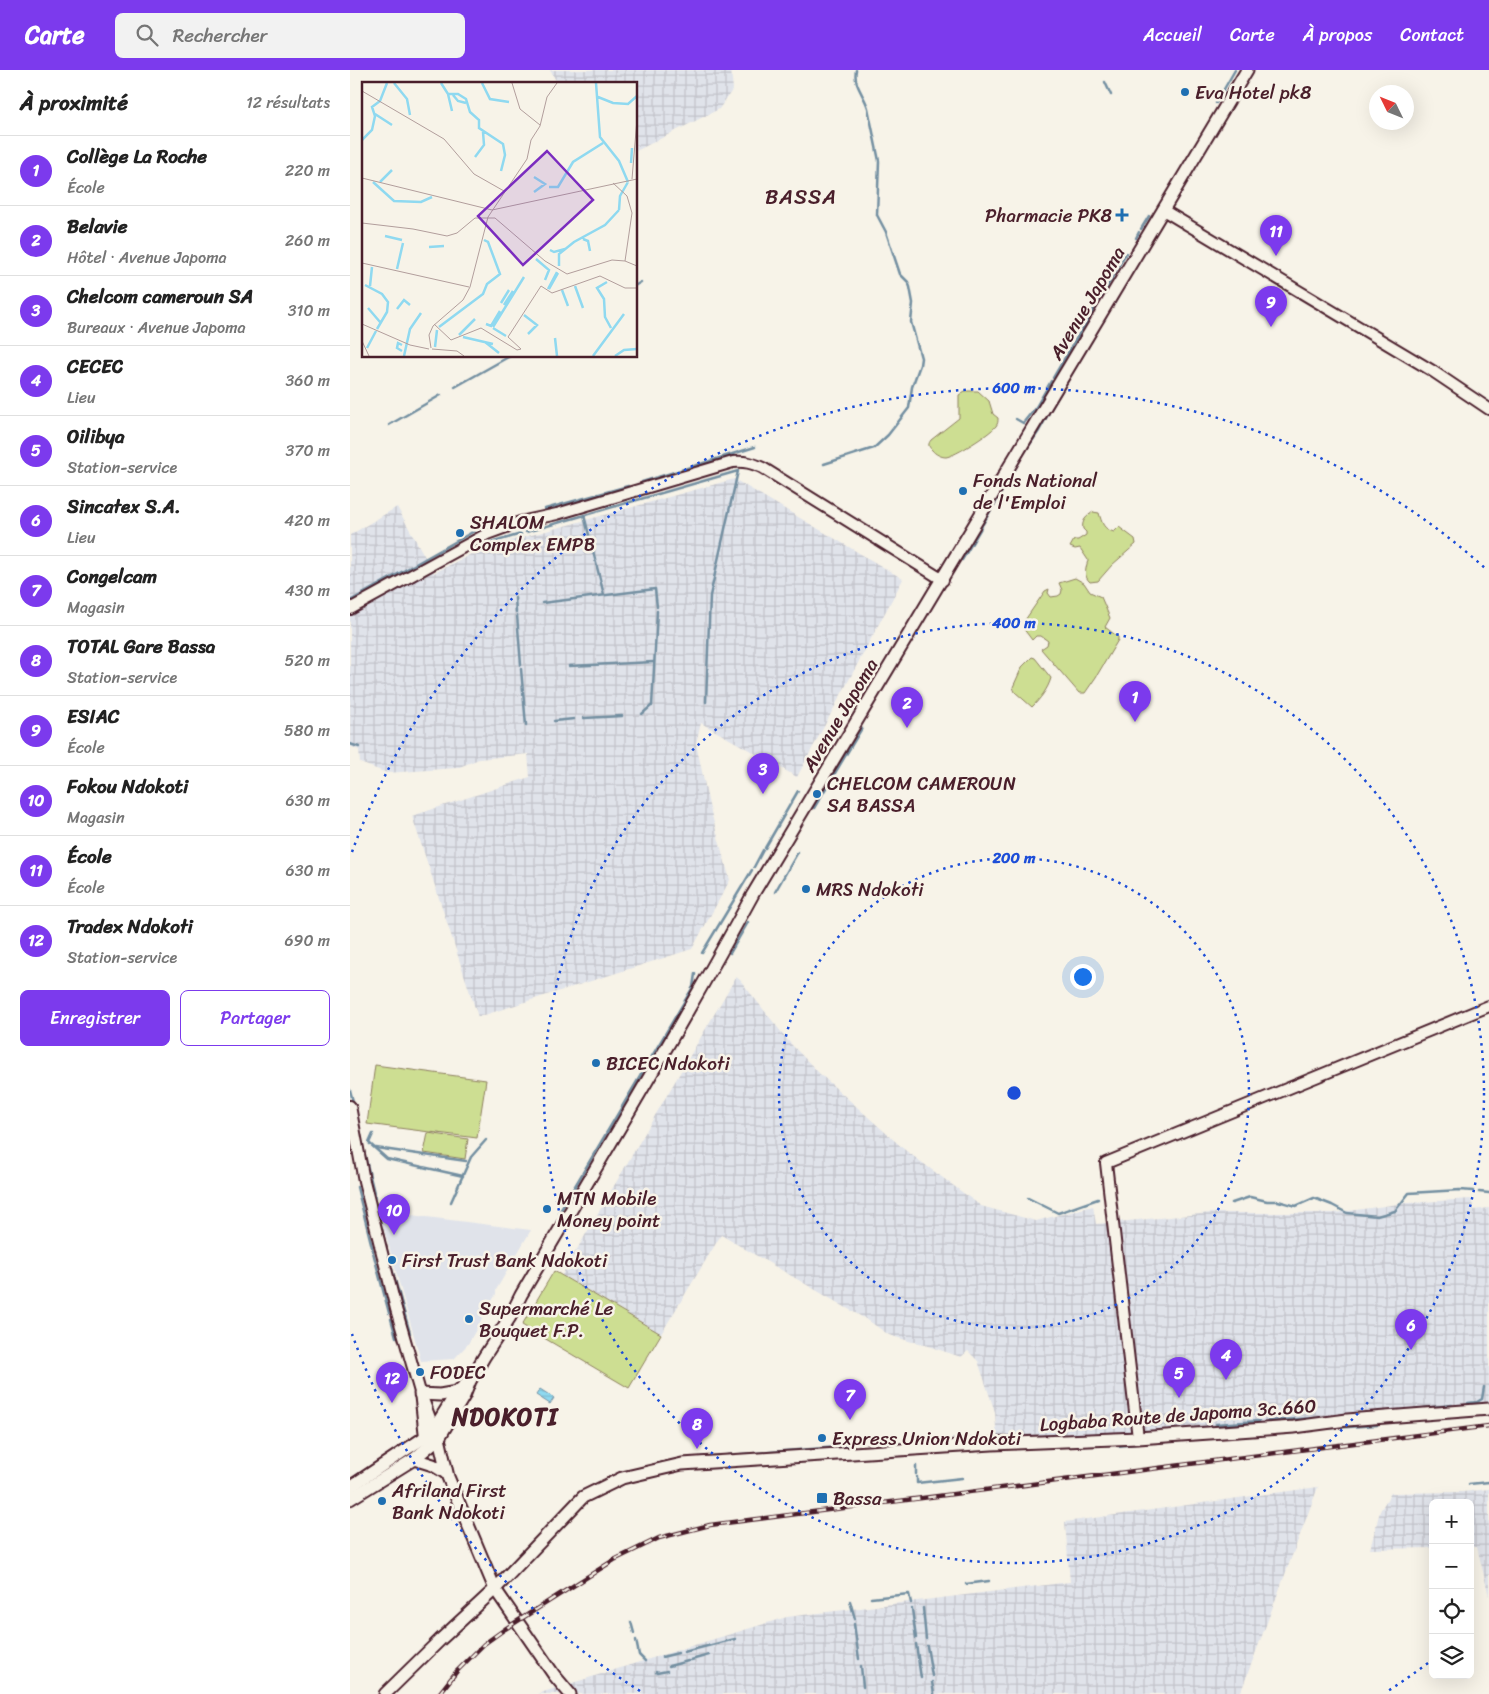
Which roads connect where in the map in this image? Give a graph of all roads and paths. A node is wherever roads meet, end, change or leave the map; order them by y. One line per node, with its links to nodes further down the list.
1 (1247, 70): 2 (main road, Avenue Japoma)
2 (1163, 210): 3 (street); 4 (main road, Avenue Japoma)
3 (1489, 408)
4 (943, 580): 5 (street); 8 (main road, Avenue Japoma)
5 (350, 609)
6 (1489, 1006): 13 (street)
7 (350, 1106): 10 (street)
8 (470, 1381): 9 (main road, Avenue Japoma); 12 (main road, Avenue Japoma)
9 (457, 1392): 10 (main road); 12 (main road, Avenue Japoma)
10 (420, 1393): 12 (street); 14 (street)
11 (1489, 1409): 13 (main road, Logbaba Route de Japoma 3c.660)
12 (437, 1434): 14 (main road, Avenue Japoma); 16 (main road)
13 (1138, 1438): 19 (main road, Logbaba Route de Japoma 3c.660)
14 (427, 1442): 15 (main road, Avenue Japoma); 16 (main road); 17 (main road, Avenue Japoma)
15 (414, 1459): 16 (main road); 18 (main road, Avenue Japoma)
16 (447, 1475): 19 (main road)
17 (350, 1486)
18 (350, 1499)
19 (495, 1589): 20 (main road); 21 (main road, Logbaba Route de Japoma 3c.660)
20 (567, 1693)
21 (385, 1694)

